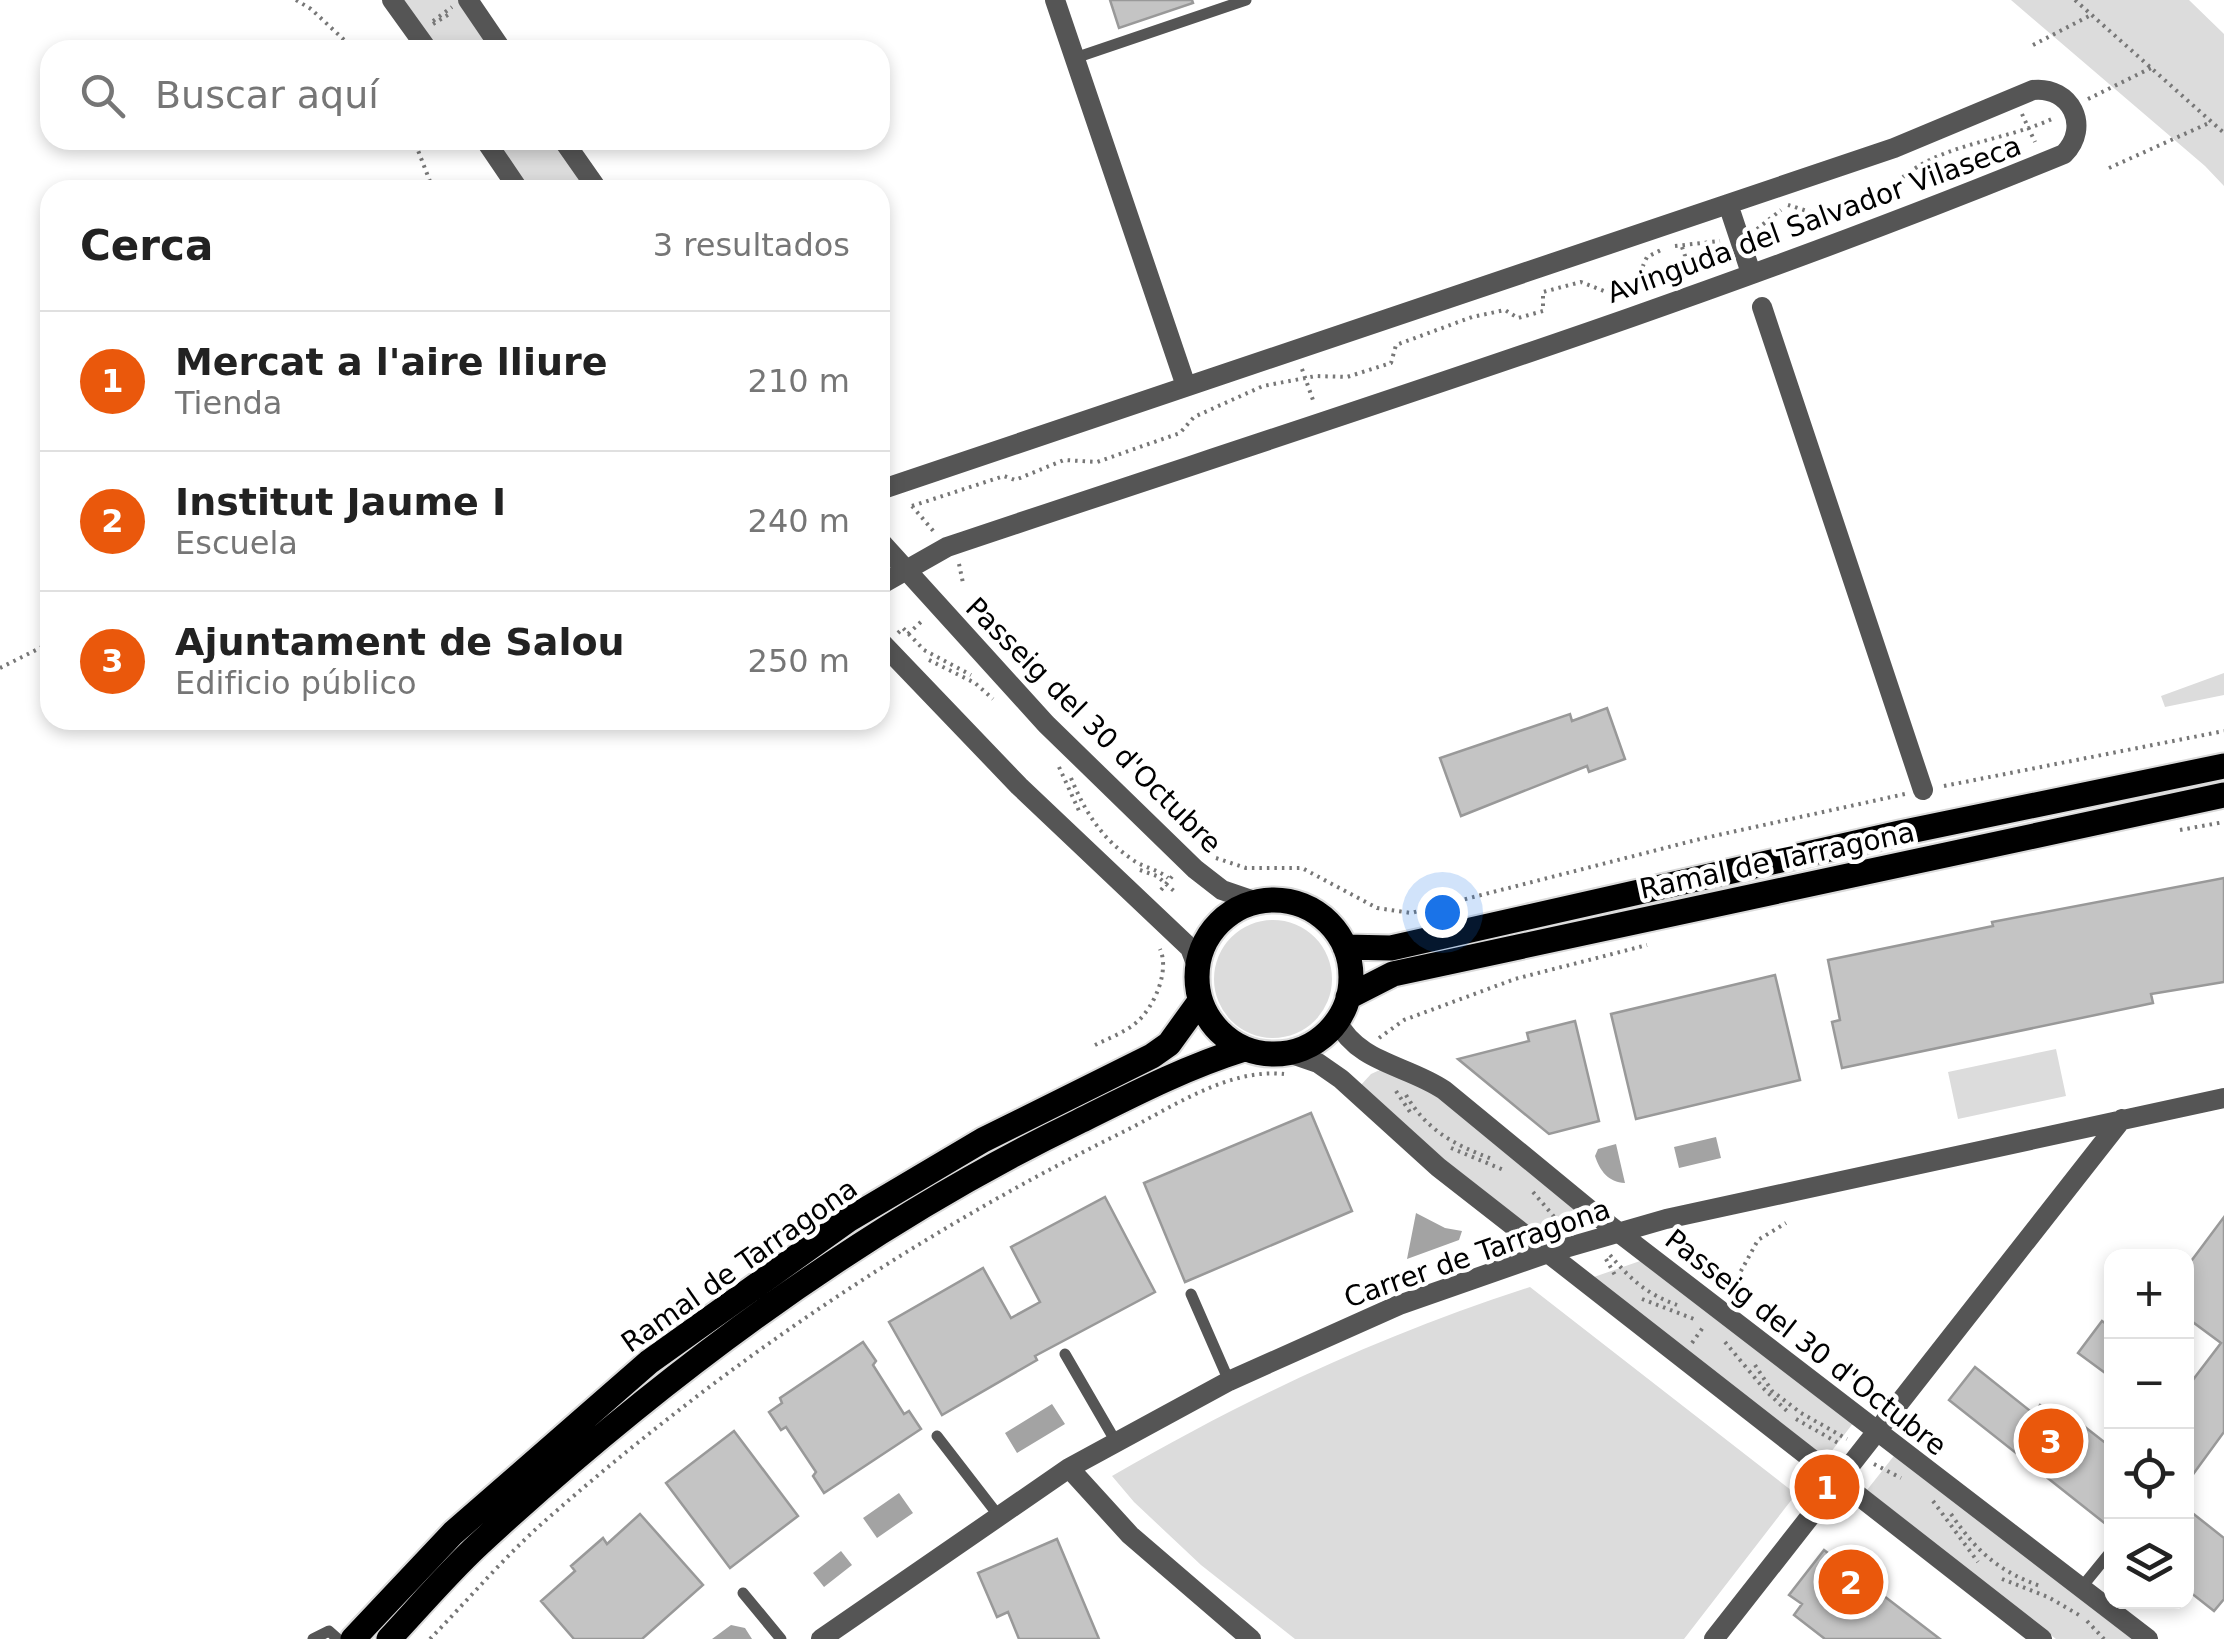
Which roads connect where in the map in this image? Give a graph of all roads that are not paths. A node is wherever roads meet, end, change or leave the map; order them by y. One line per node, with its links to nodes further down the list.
1 (392, 0): 5 (street)
2 (1055, 0): 7 (street)
3 (1246, 0): 7 (lane)
4 (464, 2): 6 (street)
5 (426, 40)
6 (494, 40)
7 (1075, 58): 15 (street)
8 (492, 150): 10 (street)
9 (570, 150): 11 (street)
10 (513, 180)
11 (591, 180)
12 (1728, 204): 13 (street); 13 (street, Avinguda del Salvador Vilaseca); 15 (street, Avinguda del Salvador Vilaseca)
13 (1752, 273): 18 (street, Avinguda del Salvador Vilaseca)
14 (1762, 308): 22 (street)
15 (1186, 386): 16 (street, Avinguda del Salvador Vilaseca)
16 (890, 486)
17 (890, 553): 18 (street, Passeig del 30 d'Octubre)
18 (904, 570): 19 (street); 24 (street, Passeig del 30 d'Octubre)
19 (890, 579)
20 (890, 651): 26 (street)
21 (2224, 766): 25 (main road, Ramal de Tarragona)
22 (1923, 790)
23 (2224, 797): 28 (main road, Ramal de Tarragona)
24 (1256, 902): 25 (main road); 26 (main road)
25 (1345, 947): 28 (main road)
26 (1197, 966): 27 (main road)
27 (1200, 1001): 29 (main road); 49 (main road, Ramal de Tarragona)
28 (1343, 1009): 30 (main road); 33 (street, Passeig del 30 d'Octubre)
29 (1244, 1049): 30 (main road); 50 (main road, Ramal de Tarragona)
30 (1292, 1064): 34 (street)
31 (2224, 1098): 32 (street, Carrer de Tarragona)
32 (2122, 1119): 33 (street, Carrer de Tarragona); 38 (street)
33 (1620, 1231): 34 (street, Carrer de Tarragona); 38 (street, Passeig del 30 d'Octubre)
34 (1548, 1252): 37 (street, Carrer de Tarragona); 42 (street)
35 (1190, 1294): 37 (lane)
36 (1066, 1354): 40 (lane)
37 (1229, 1381): 40 (street, Carrer de Tarragona)
38 (1876, 1432): 42 (street); 45 (street, Passeig del 30 d'Octubre)
39 (937, 1436): 43 (lane)
40 (1116, 1442): 41 (street, Carrer de Tarragona)
41 (1069, 1468): 43 (street, Carrer de Tarragona); 53 (street)
42 (1839, 1480): 54 (street); 55 (street)
43 (998, 1514): 52 (street, Carrer de Tarragona)
44 (2104, 1560): 45 (lane)
45 (2081, 1588): 56 (street, Passeig del 30 d'Octubre)
46 (743, 1593): 51 (lane)
47 (313, 1639): 48 (lane)
48 (338, 1639)
49 (353, 1639)
50 (389, 1639)
51 (781, 1639)
52 (821, 1639)
53 (1252, 1639)
54 (1714, 1639)
55 (2042, 1639)
56 (2148, 1639)

